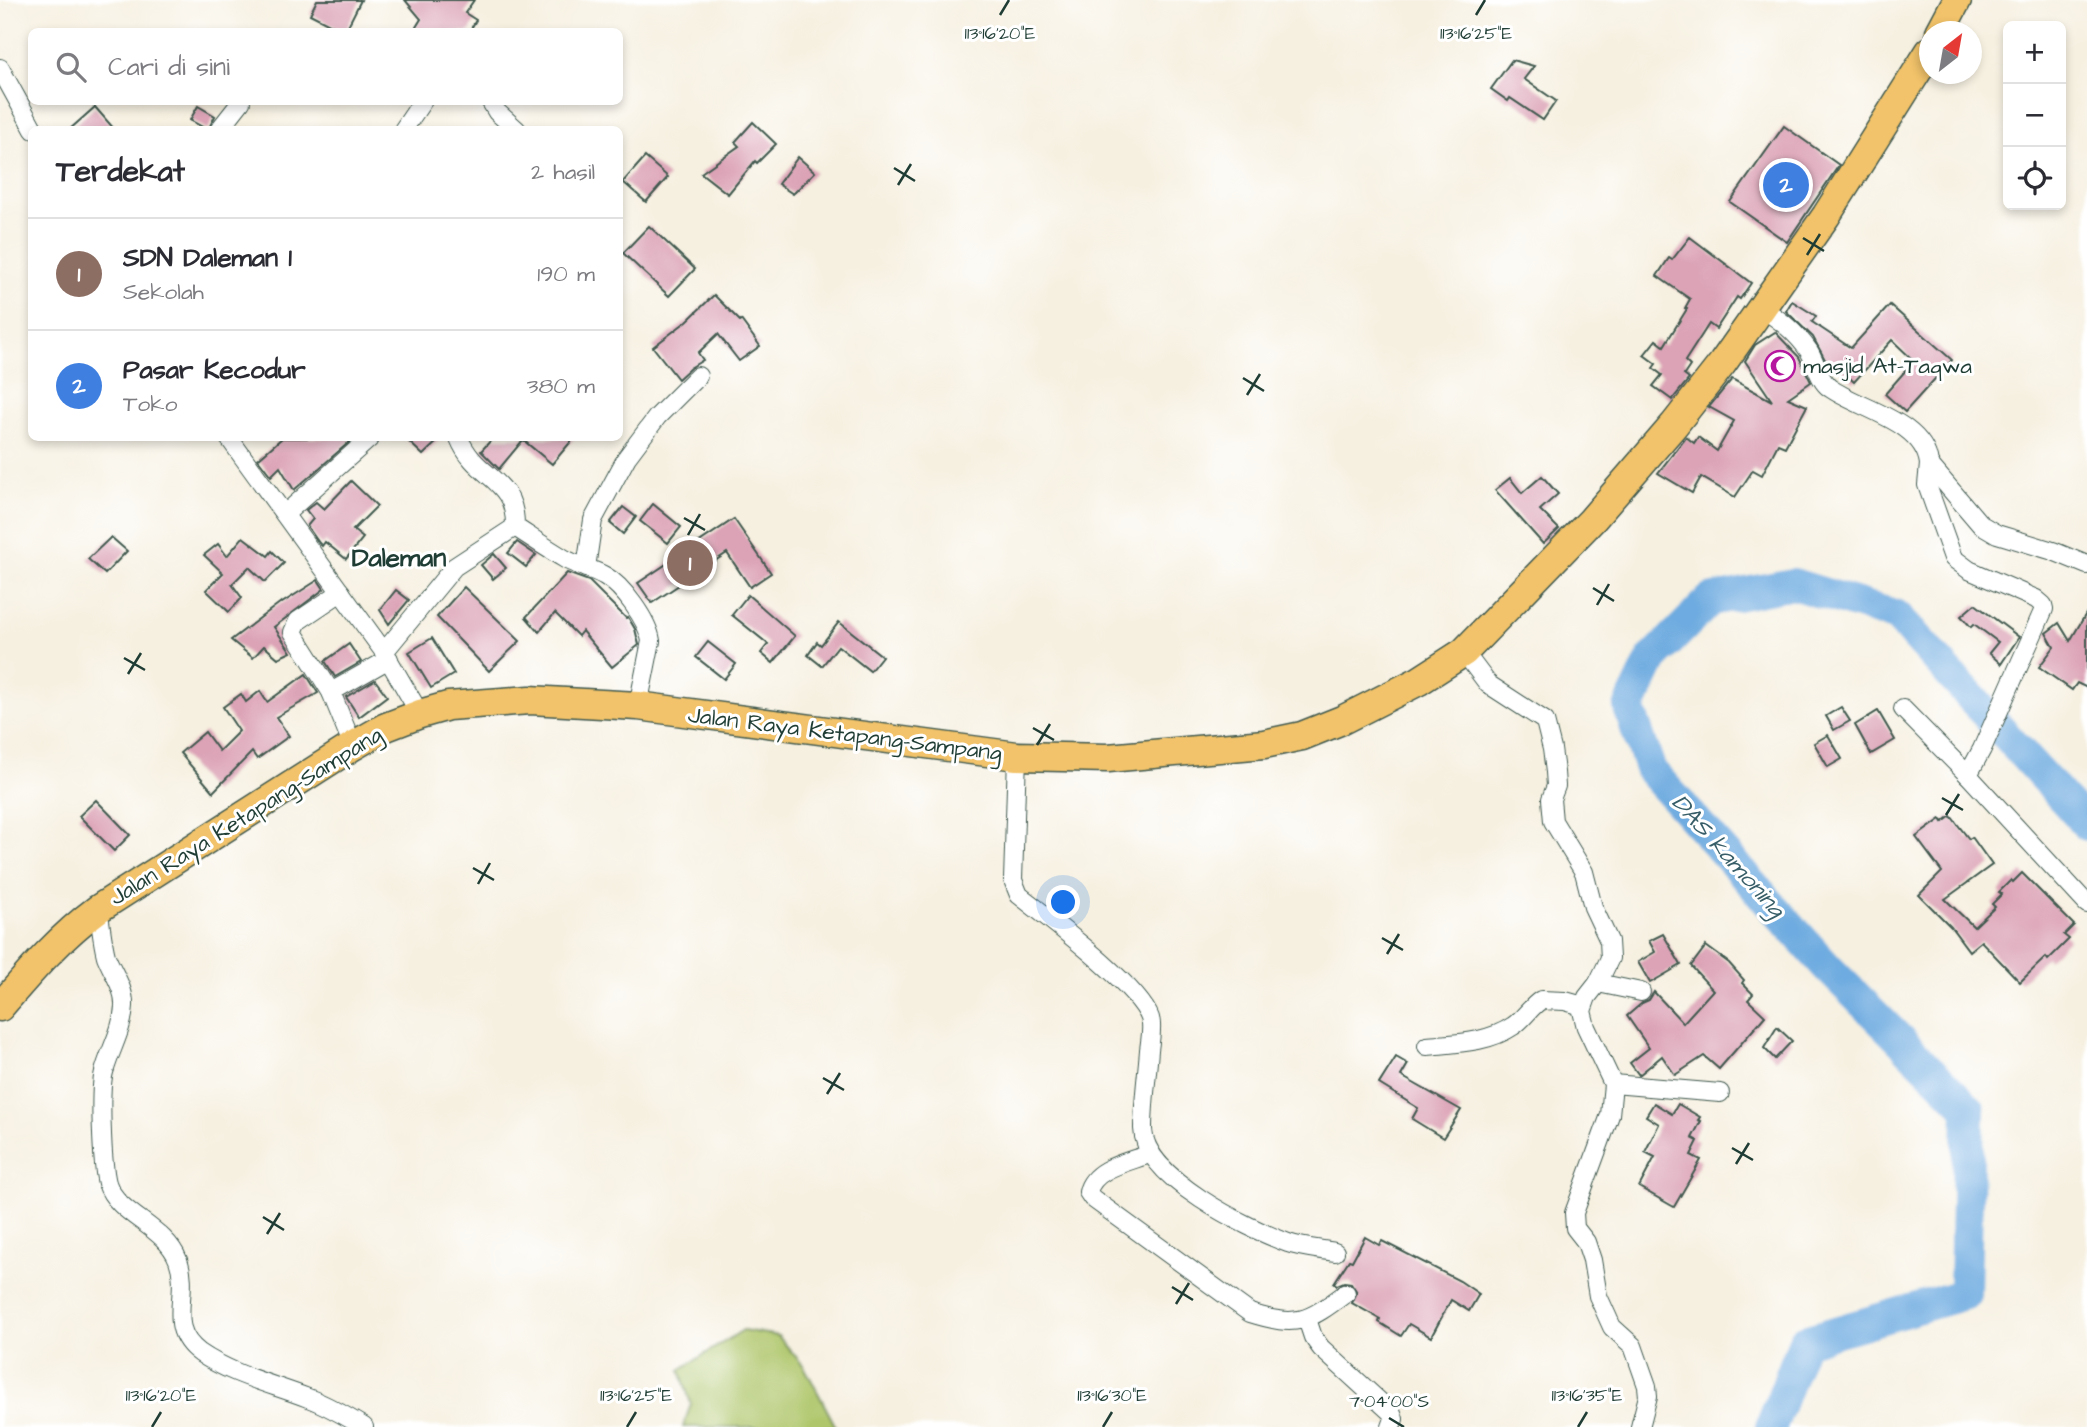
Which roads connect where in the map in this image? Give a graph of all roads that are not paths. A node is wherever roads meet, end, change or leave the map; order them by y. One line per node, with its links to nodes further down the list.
1 (1957, 0): 2 (main road)
2 (1946, 21)
3 (0, 68): 8 (street)
4 (1919, 68): 12 (main road, Jalan Raya Ketapang-Sampang)
5 (239, 105): 9 (street)
6 (420, 105): 10 (street)
7 (493, 105): 11 (street)
8 (32, 126)
9 (222, 126)
10 (406, 126)
11 (513, 126)
12 (1762, 307): 17 (street); 23 (main road, Jalan Raya Ketapang-Sampang)
13 (698, 376): 21 (street)
14 (231, 441): 18 (street)
15 (367, 441): 18 (street)
16 (460, 441): 19 (street)
17 (1929, 464): 20 (street); 31 (street)
18 (285, 514): 22 (street)
19 (515, 527): 21 (street); 24 (street)
20 (2087, 565)
21 (586, 568): 26 (street)
22 (341, 592): 24 (street); 25 (street)
23 (1464, 652): 30 (main road, Jalan Raya Ketapang-Sampang); 34 (street)
24 (386, 656): 25 (street); 28 (street)
25 (331, 692): 29 (street)
26 (638, 706): 28 (main road, Jalan Raya Ketapang-Sampang); 30 (main road, Jalan Raya Ketapang-Sampang)
27 (1903, 709): 31 (street)
28 (420, 714): 29 (main road, Jalan Raya Ketapang-Sampang)
29 (353, 746): 33 (main road, Jalan Raya Ketapang-Sampang)
30 (1017, 756): 41 (street)
31 (1968, 775): 32 (street)
32 (2087, 904)
33 (98, 909): 37 (main road, Jalan Raya Ketapang-Sampang); 45 (street)
34 (1598, 984): 35 (street); 36 (street)
35 (1641, 992)
36 (1583, 1006): 38 (street); 39 (street)
37 (0, 1007)
38 (1427, 1046)
39 (1613, 1084): 40 (street); 47 (street)
40 (1720, 1093)
41 (1149, 1154): 42 (street); 44 (street)
42 (1335, 1252)
43 (1346, 1293): 44 (street)
44 (1307, 1319): 46 (street)
45 (364, 1427)
46 (1391, 1427)
47 (1640, 1427)

